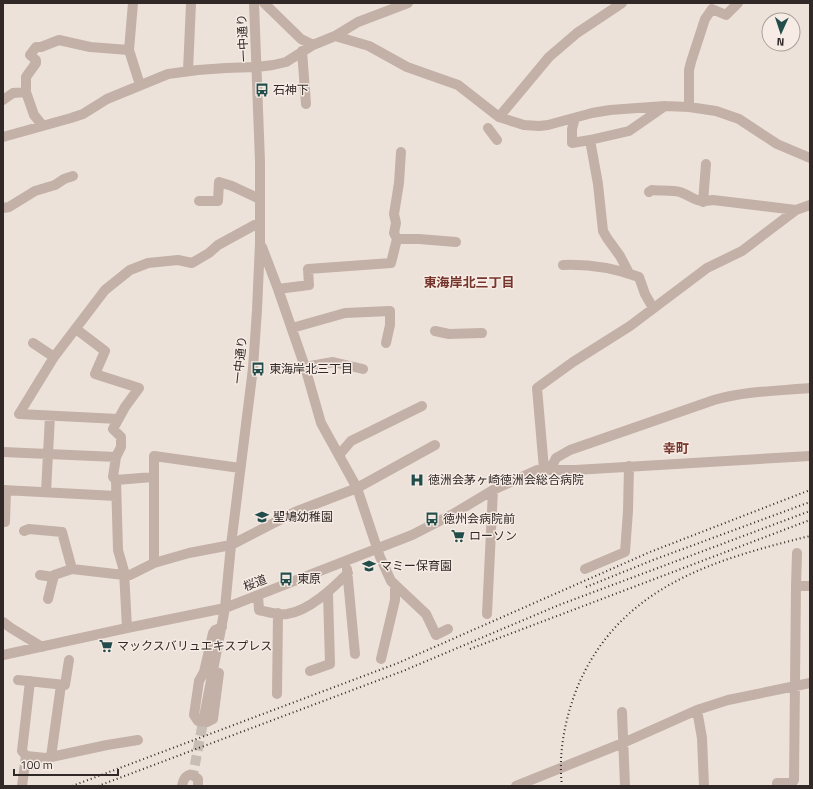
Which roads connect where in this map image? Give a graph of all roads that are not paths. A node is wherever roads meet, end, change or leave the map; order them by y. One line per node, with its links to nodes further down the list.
1 (133, 3): 10 (street)
2 (191, 3): 13 (street)
3 (254, 3): 12 (street, 一中通り)
4 (264, 3): 9 (street)
5 (408, 3): 8 (street)
6 (622, 3): 20 (street)
7 (738, 3): 19 (street)
8 (335, 36): 9 (street); 20 (street)
9 (313, 45): 11 (street)
10 (129, 50): 14 (street); 15 (street)
11 (302, 51): 12 (street); 17 (street)
12 (257, 67): 13 (street); 32 (street, 一中通り)
13 (188, 71): 14 (street)
14 (140, 85): 22 (street)
15 (26, 92): 16 (street); 22 (street)
16 (3, 100)
17 (306, 104)
18 (665, 106): 19 (street); 21 (street); 26 (street)
19 (689, 107): 28 (street)
20 (499, 117): 21 (street)
21 (575, 118): 26 (street)
22 (43, 126): 24 (street)
23 (488, 128): 25 (street)
24 (3, 137)
25 (497, 140)
26 (590, 140): 43 (street)
27 (401, 152): 39 (street)
28 (810, 158)
29 (706, 164): 34 (street)
30 (73, 176): 36 (street)
31 (649, 192): 34 (street)
32 (260, 199): 33 (street); 38 (street, 一中通り)
33 (199, 201)
34 (703, 202): 37 (street)
35 (810, 205): 37 (street)
36 (3, 208)
37 (796, 210): 45 (street)
38 (260, 222): 40 (street, 一中通り); 47 (street)
39 (397, 239): 41 (street); 44 (street)
40 (260, 242): 44 (street); 66 (street, 一中通り)
41 (456, 242)
42 (563, 266): 43 (street)
43 (629, 273): 45 (street)
44 (278, 289): 46 (street)
45 (654, 308): 67 (street)
46 (292, 328): 51 (street); 53 (street)
47 (76, 329): 52 (street); 58 (street)
48 (435, 331): 49 (street)
49 (482, 333)
50 (33, 343): 52 (street)
51 (386, 343)
52 (54, 357): 57 (street)
53 (306, 367): 54 (street); 62 (street)
54 (363, 368)
55 (810, 388): 67 (street)
56 (422, 406): 62 (street)
57 (50, 416): 58 (street); 61 (street)
58 (118, 419): 64 (street)
59 (435, 445): 70 (street)
60 (3, 452): 61 (street)
61 (48, 454): 64 (street); 73 (street)
62 (339, 455): 70 (street)
63 (810, 456): 65 (street)
64 (116, 457): 69 (street)
65 (629, 466): 67 (street); 83 (street)
66 (240, 468): 68 (street); 77 (street, 一中通り)
67 (544, 470): 72 (street, 桜道)
68 (154, 477): 69 (street); 81 (street)
69 (116, 480): 74 (street)
70 (357, 488): 77 (street); 78 (street)
71 (5, 490): 73 (street); 75 (street)
72 (493, 490): 78 (street, 桜道); 95 (street)
73 (46, 492): 74 (street)
74 (116, 496): 86 (street)
75 (5, 522)
76 (24, 531): 82 (street)
77 (231, 545): 81 (street); 96 (street, 一中通り)
78 (378, 549): 80 (street, 桜道); 88 (street)
79 (798, 553): 89 (street)
80 (345, 561): 84 (street); 92 (street, 桜道)
81 (154, 563): 86 (street)
82 (72, 569): 86 (street); 87 (street)
83 (585, 569)
84 (348, 573): 91 (street); 101 (street)
85 (40, 575): 87 (street)
86 (124, 575): 98 (street)
87 (53, 577): 93 (street)
88 (395, 585): 99 (street); 103 (street)
89 (796, 586): 90 (street); 110 (street)
90 (810, 586)
91 (328, 594): 94 (street); 105 (street)
92 (258, 595): 94 (street); 96 (street, 桜道)
93 (48, 598)
94 (278, 614): 111 (street)
95 (487, 614)
96 (223, 618): 96 (street); 98 (street, 桜道); 114 (street, 一中通り)
97 (3, 622): 100 (street)
98 (127, 628): 100 (street, 桜道)
99 (448, 629)
100 (42, 647): 102 (street, 桜道)
101 (355, 654)
102 (3, 655)
103 (381, 659)
104 (69, 660): 109 (street)
105 (310, 671)
106 (18, 680): 107 (street)
107 (30, 681): 109 (street); 117 (street)
108 (810, 683): 110 (street)
109 (61, 685): 118 (street)
110 (794, 687): 112 (street); 125 (street)
111 (277, 694)
112 (697, 710): 116 (street); 124 (street)
113 (622, 712): 116 (street)
114 (204, 717)
115 (138, 740): 118 (street)
116 (623, 743): 122 (street); 123 (street)
117 (26, 756): 118 (street); 120 (street)
118 (51, 757)
119 (194, 784): 121 (street)
120 (22, 786)
121 (182, 786)
122 (516, 786)
123 (625, 786)
124 (704, 786)
125 (777, 786)

